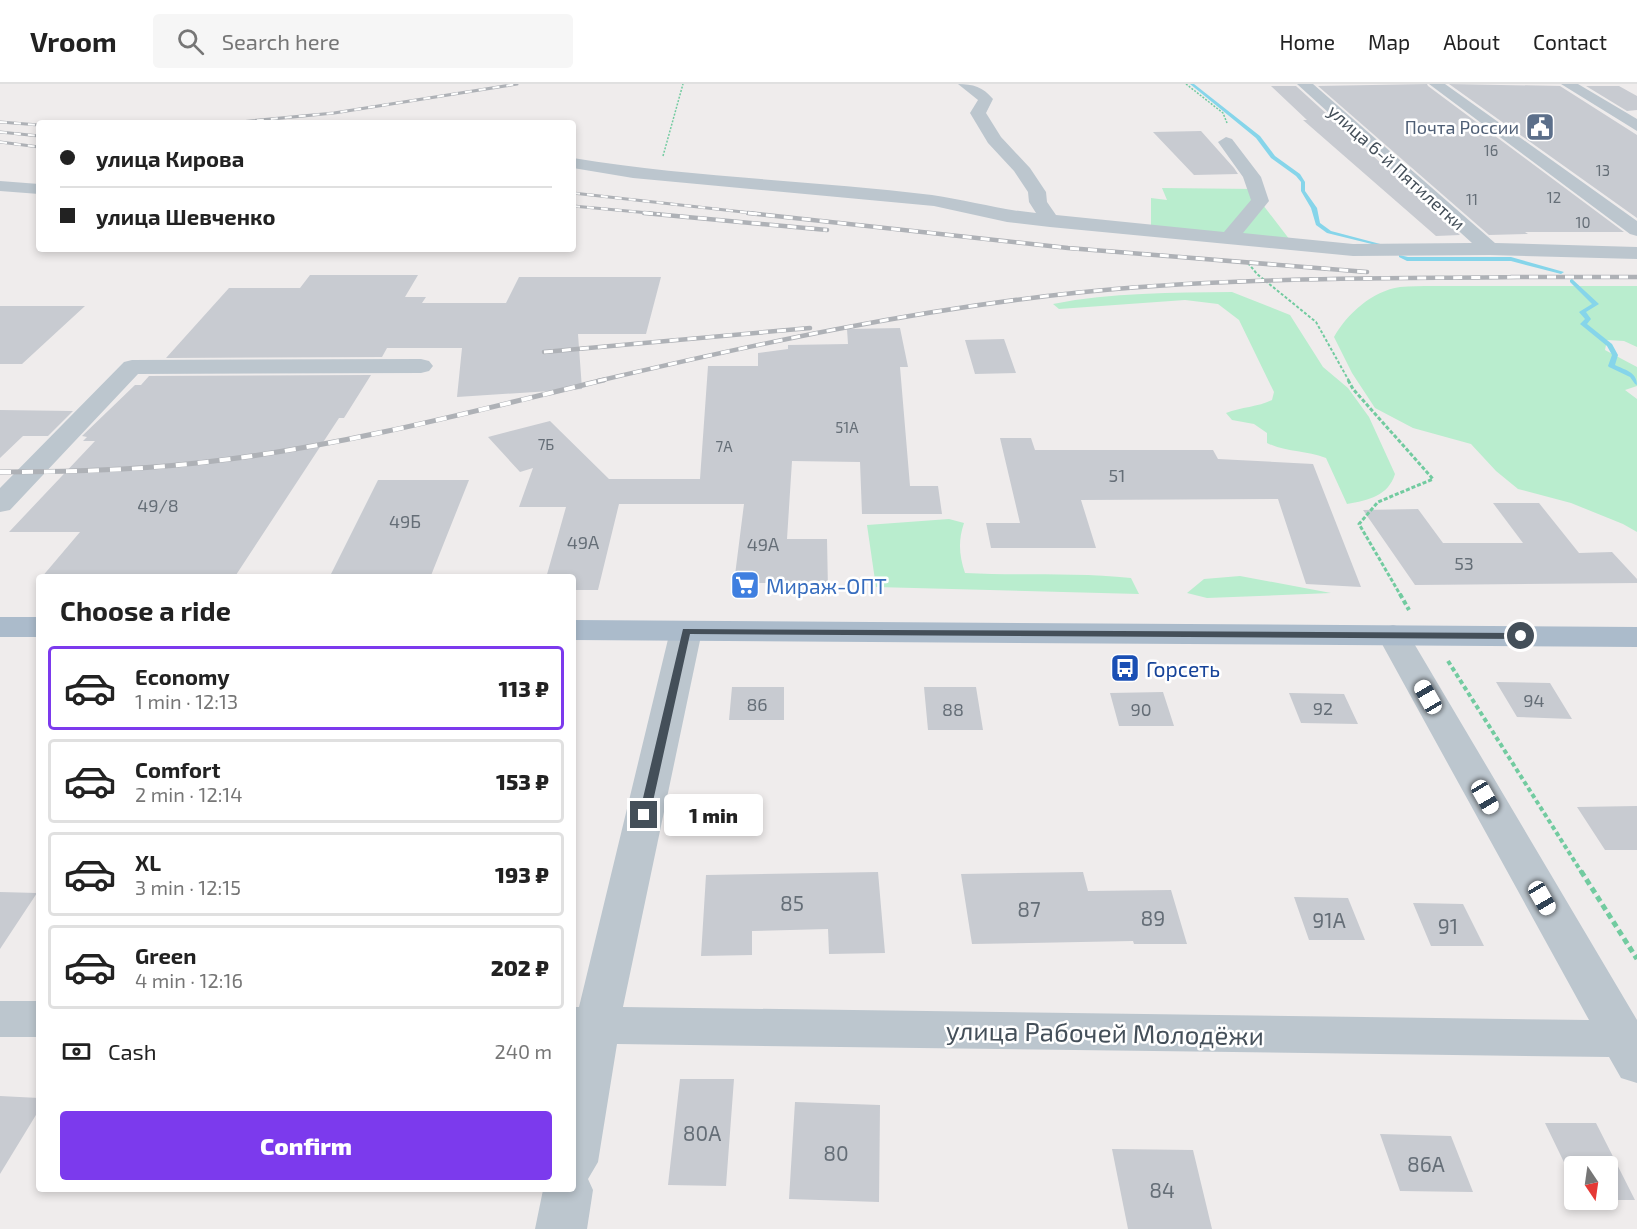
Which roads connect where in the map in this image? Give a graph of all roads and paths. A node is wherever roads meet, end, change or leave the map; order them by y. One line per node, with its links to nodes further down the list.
1 (683, 84): 10 (path)
2 (965, 84): 13 (street)
3 (1186, 84): 8 (path)
4 (1304, 84): 16 (street, улица 6-й Пятилетки)
5 (1436, 84): 14 (street)
6 (1568, 84): 7 (street)
7 (1637, 126)
8 (1226, 142): 15 (street)
9 (576, 164): 10 (street)
10 (658, 176): 13 (street)
11 (0, 186): 12 (street)
12 (36, 189)
13 (1050, 220): 15 (street)
14 (1637, 230)
15 (1230, 238): 16 (street); 20 (path)
16 (1490, 249): 17 (street)
17 (1637, 253)
18 (421, 366): 19 (street)
19 (0, 504)
20 (1398, 619): 24 (main road); 25 (main road); 31 (street)
21 (0, 627): 22 (main road)
22 (36, 627)
23 (576, 630): 24 (main road)
24 (686, 631): 30 (street)
25 (1637, 637)
26 (1460, 677): 27 (path)
27 (1637, 959)
28 (0, 1019): 29 (street)
29 (36, 1019)
30 (585, 1026): 31 (street, улица Рабочей Молодёжи); 32 (street)
31 (1632, 1047)
32 (576, 1128)
33 (568, 1192): 34 (street)
34 (561, 1229)

